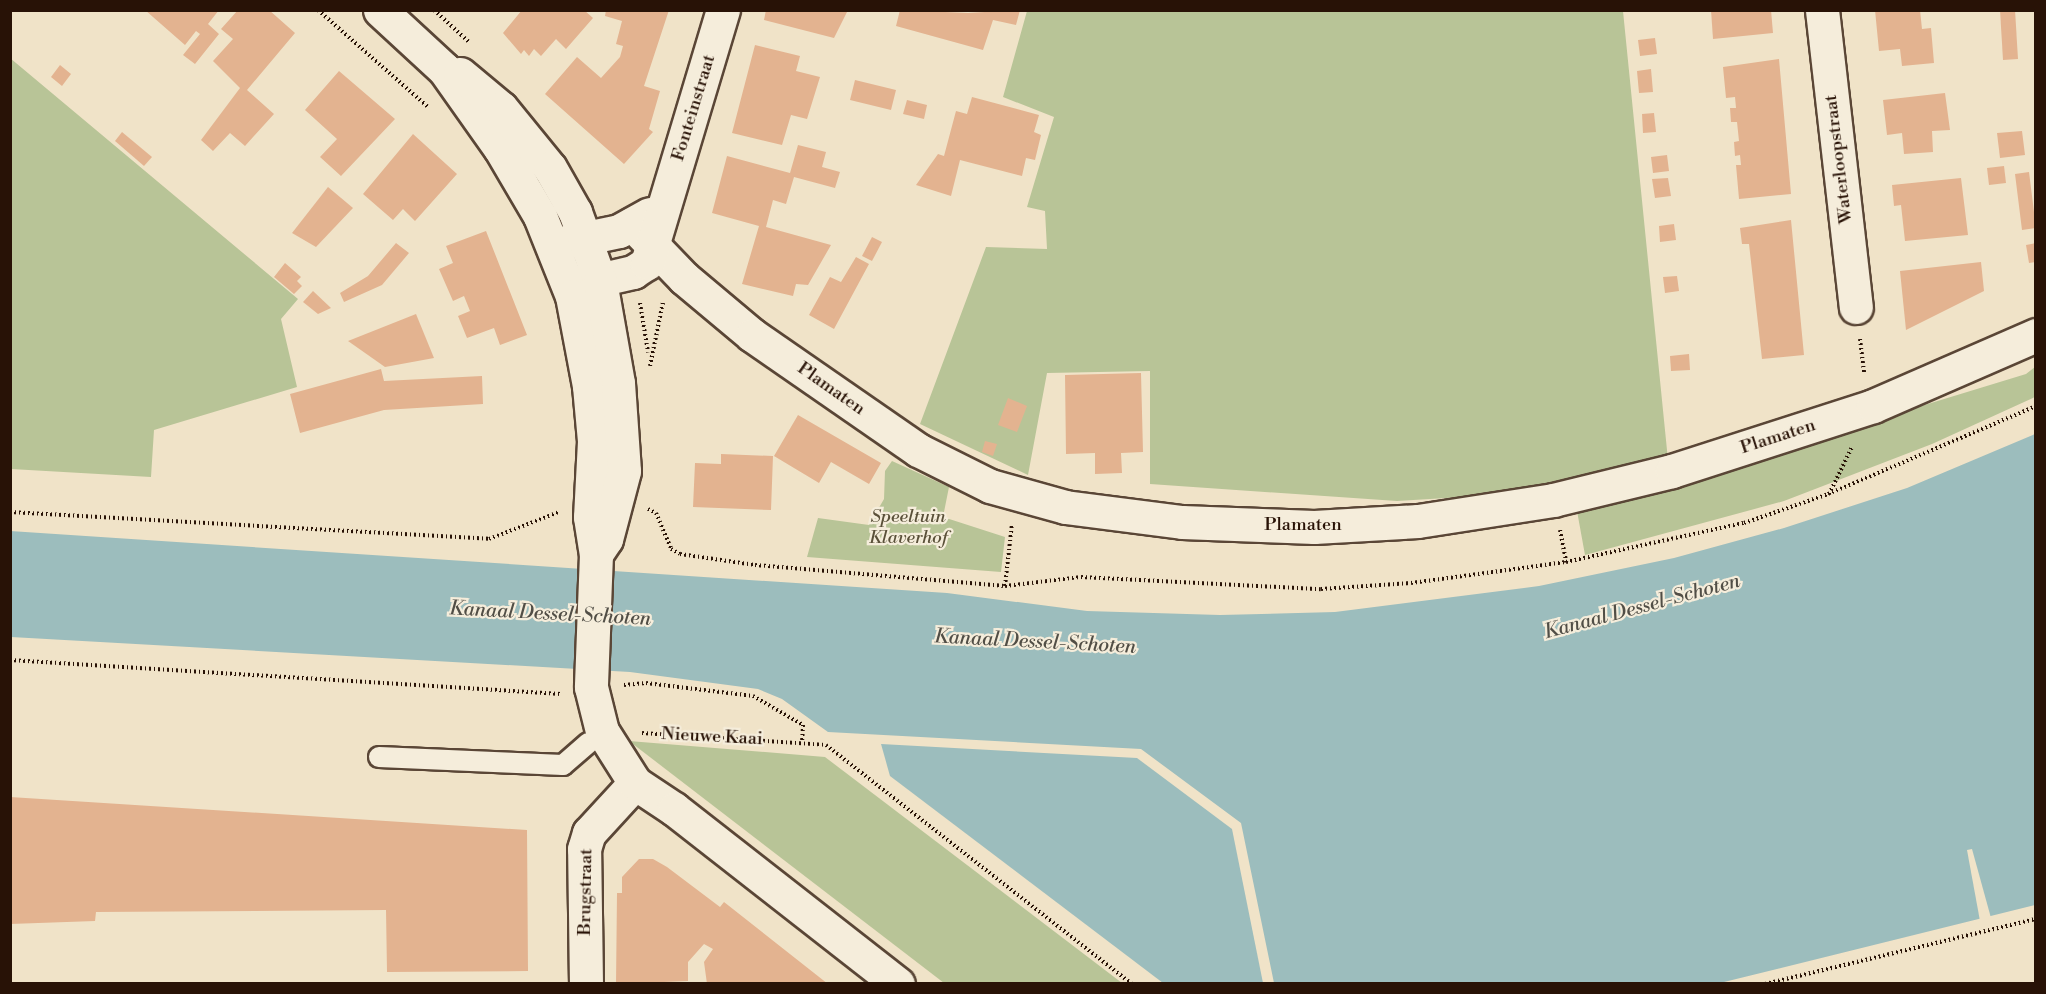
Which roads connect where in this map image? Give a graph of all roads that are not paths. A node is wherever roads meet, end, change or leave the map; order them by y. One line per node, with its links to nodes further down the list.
1 (380, 10): 4 (street)
2 (723, 10): 7 (street, Fonteinstraat)
3 (1822, 10): 9 (street, Waterloopstraat)
4 (444, 69): 5 (street); 6 (street)
5 (586, 238): 6 (street, Fonteinstraat); 7 (street, Fonteinstraat); 8 (street)
6 (552, 245): 8 (street)
7 (652, 245): 8 (street, Fonteinstraat); 10 (street, Plamaten)
8 (584, 284): 11 (street)
9 (1856, 308)
10 (2036, 335)
11 (595, 737): 12 (lane); 13 (street)
12 (380, 757)
13 (635, 783): 14 (street, Brugstraat); 15 (street)
14 (586, 984)
15 (898, 984)

